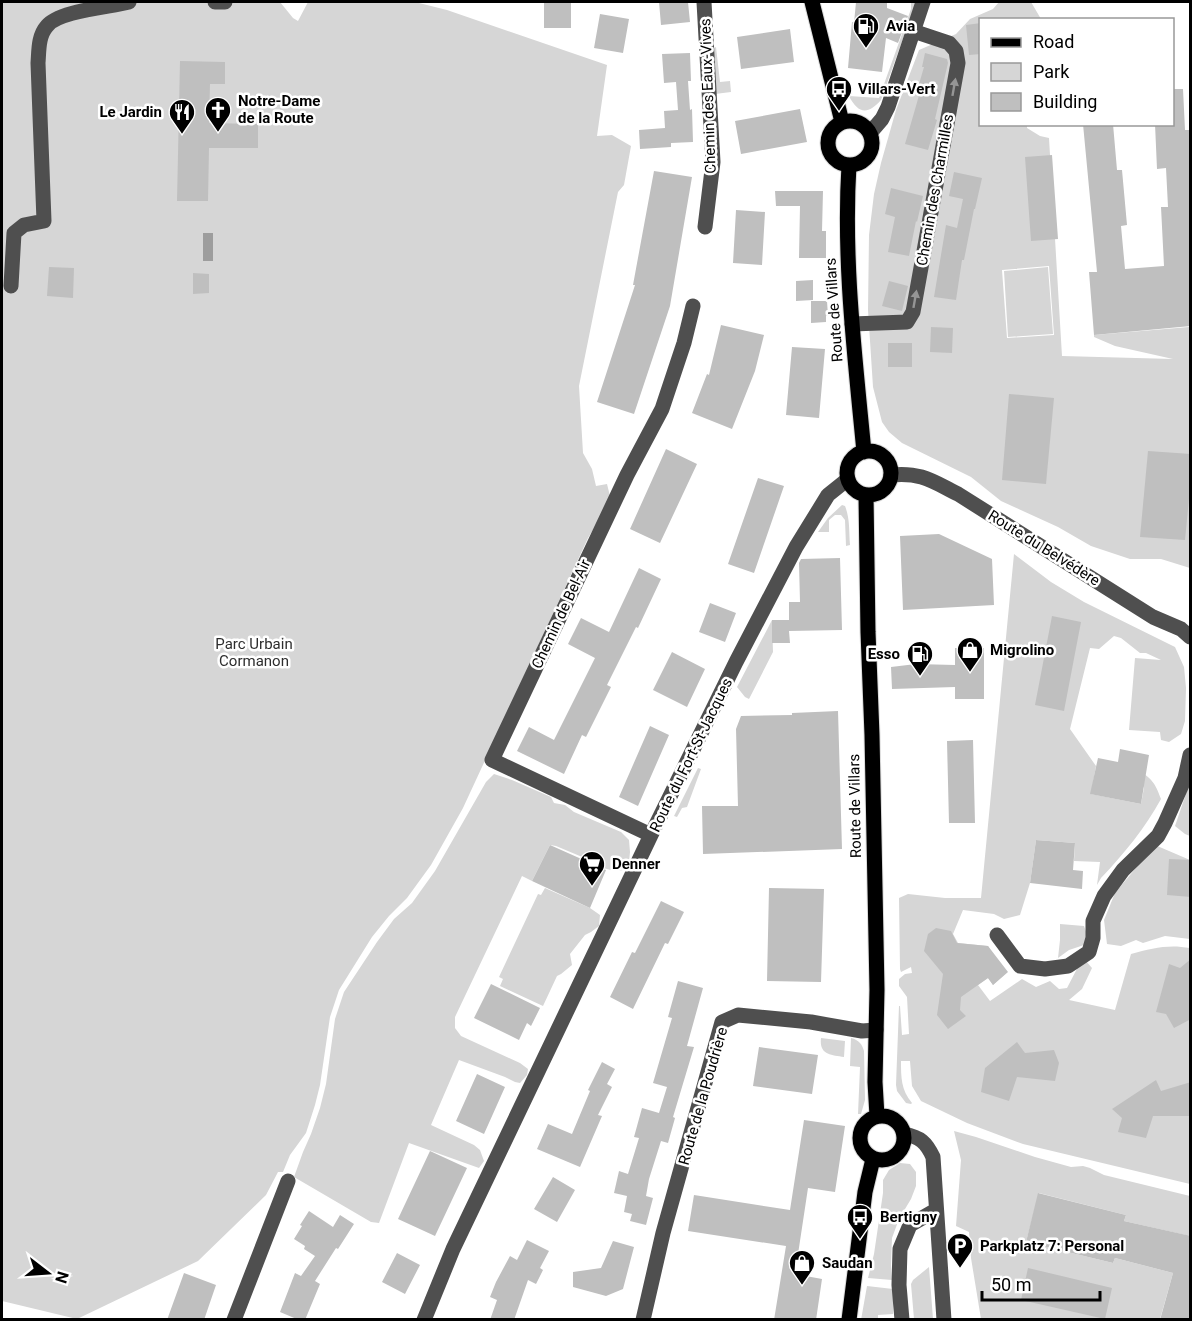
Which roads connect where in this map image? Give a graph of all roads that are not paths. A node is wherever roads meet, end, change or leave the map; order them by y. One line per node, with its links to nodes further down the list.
1 (129, 2): 12 (street)
2 (215, 2): 3 (street)
3 (225, 2)
4 (704, 2): 11 (street, Chemin des Eaux-Vives)
5 (812, 2): 8 (main road)
6 (923, 2): 7 (street)
7 (913, 31): 9 (street); 14 (street, Chemin des Charmilles, one-way to 7)
8 (842, 122): 9 (main road); 10 (main road)
9 (870, 133): 10 (main road)
10 (849, 165): 14 (main road, Route de Villars)
11 (705, 227)
12 (11, 286)
13 (693, 306): 21 (street, Chemin de Bel-Air)
14 (852, 324): 15 (main road, Route de Villars)
15 (864, 452): 16 (main road); 17 (main road)
16 (891, 475): 18 (main road); 19 (street, Route du Belvédère)
17 (848, 479): 18 (main road); 21 (street, Route du Fort-St-Jacques)
18 (866, 495): 23 (main road, Route de Villars)
19 (1191, 637)
20 (1191, 756): 22 (street)
21 (651, 835): 30 (street, Route du Fort-St-Jacques)
22 (997, 934)
23 (876, 1030): 24 (main road, Route de Villars); 31 (street, Route de la Poudrière)
24 (877, 1116): 25 (main road); 26 (main road)
25 (904, 1134): 26 (main road); 28 (street)
26 (873, 1159): 32 (main road)
27 (288, 1181): 29 (street)
28 (936, 1210): 33 (street); 34 (street)
29 (234, 1320)
30 (424, 1320)
31 (642, 1320)
32 (849, 1320)
33 (902, 1320)
34 (944, 1320)

